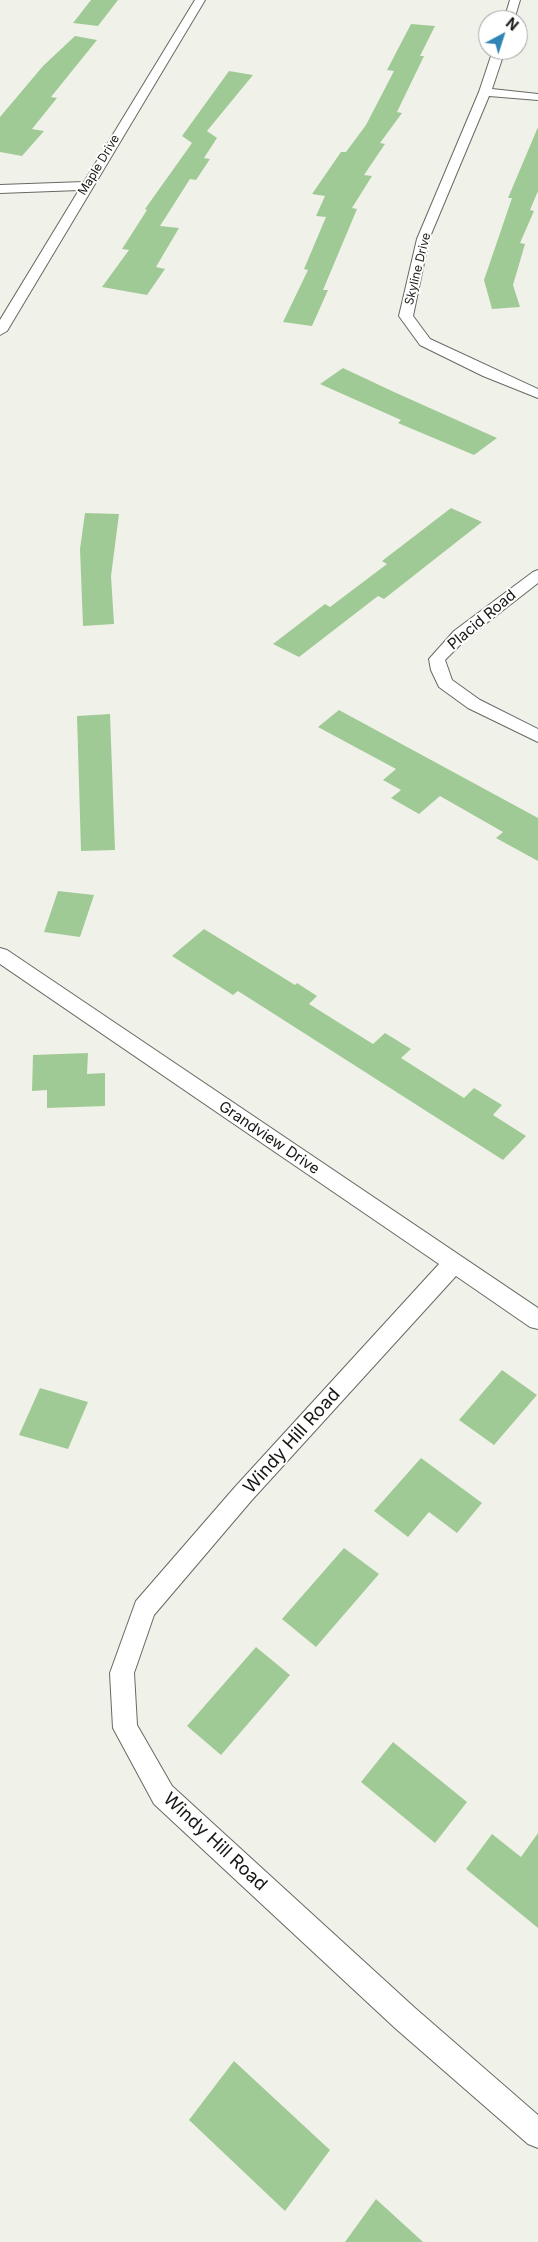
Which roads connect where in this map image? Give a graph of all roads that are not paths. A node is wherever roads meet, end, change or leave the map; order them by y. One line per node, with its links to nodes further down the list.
1 (200, 0): 5 (street, Maple Drive)
2 (496, 60): 3 (street, Skyline Drive)
3 (485, 92): 4 (street); 8 (street, Skyline Drive)
4 (538, 97)
5 (86, 186): 6 (street); 7 (street, Maple Drive)
6 (0, 188)
7 (0, 331)
8 (538, 394)
9 (538, 575): 10 (street, Placid Road)
10 (538, 736)
11 (0, 955): 12 (street, Grandview Drive)
12 (454, 1263): 13 (street, Grandview Drive); 14 (street, Windy Hill Road)
13 (538, 1320)
14 (538, 2134)

